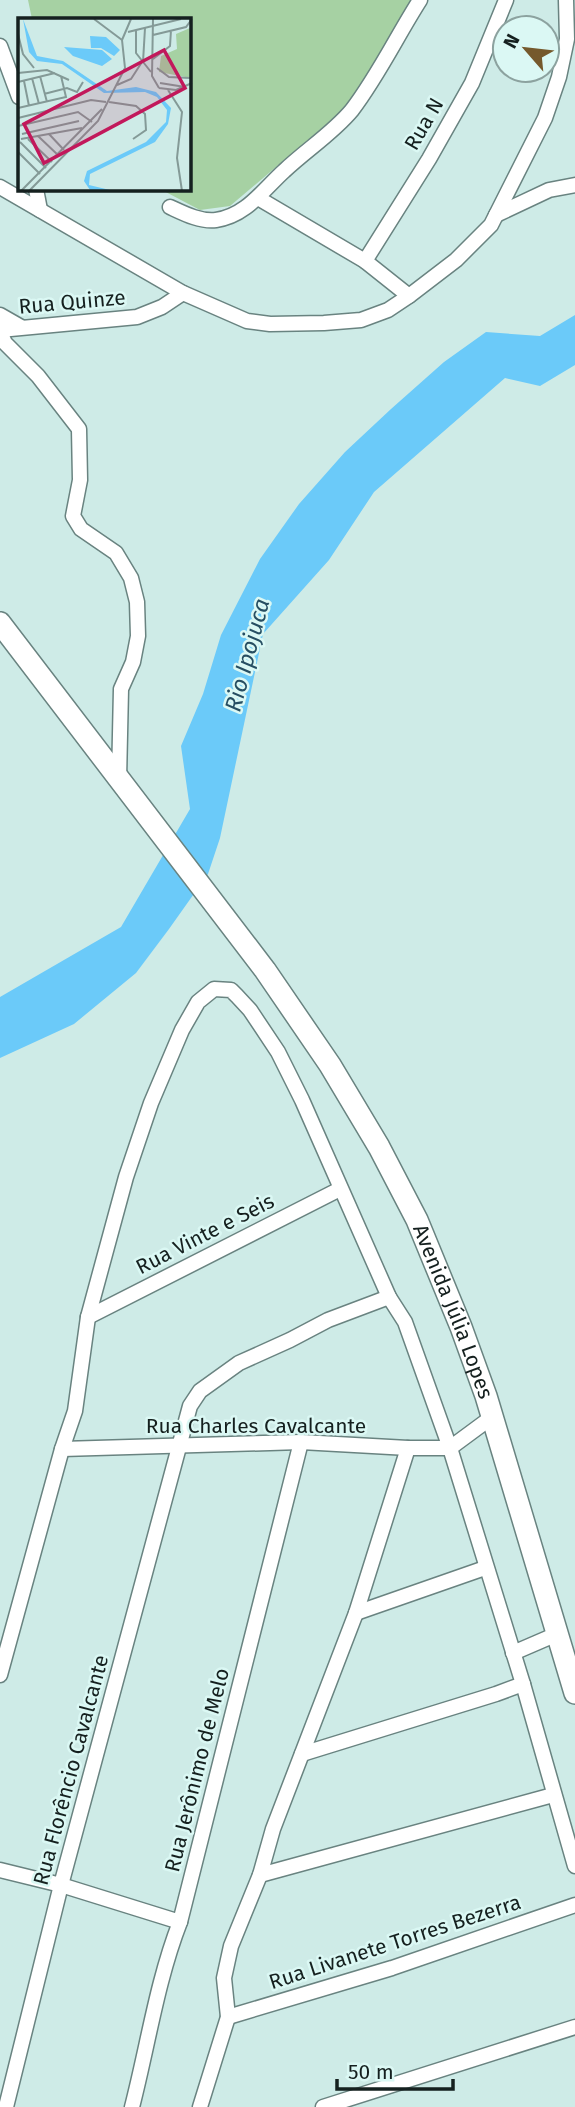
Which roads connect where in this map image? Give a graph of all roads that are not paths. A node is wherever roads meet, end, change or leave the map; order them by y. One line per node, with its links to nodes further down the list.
1 (419, 0): 9 (street)
2 (506, 0): 13 (street, Rua N)
3 (566, 0): 12 (street)
4 (0, 46): 5 (street)
5 (18, 94)
6 (575, 185): 12 (street)
7 (0, 187): 11 (street)
8 (36, 191): 11 (street)
9 (258, 198): 10 (street); 13 (street)
10 (170, 207)
11 (40, 210): 14 (street)
12 (496, 215): 15 (street)
13 (365, 261): 15 (street)
14 (183, 293): 15 (street); 17 (street, Rua Quinze)
15 (409, 296)
16 (0, 315): 17 (street)
17 (21, 327): 18 (street, Rua Quinze)
18 (0, 331): 20 (street)
19 (0, 623): 20 (main road, Avenida Júlia Lopes)
20 (123, 787): 24 (main road, Avenida Júlia Lopes)
21 (340, 1189): 22 (street); 23 (street, Rua Vinte e Seis); 23 (street)
22 (389, 1297): 26 (street, Rua Florêncio Cavalcante); 28 (street)
23 (88, 1317): 29 (street)
24 (492, 1417): 28 (street); 32 (main road, Avenida Júlia Lopes)
25 (301, 1442): 26 (street, Rua Charles Cavalcante); 27 (street, Rua Charles Cavalcante); 44 (street, Rua Jerônimo de Melo)
26 (181, 1445): 29 (street, Rua Charles Cavalcante); 42 (street, Rua Florêncio Cavalcante)
27 (408, 1448): 28 (street, Rua Charles Cavalcante); 31 (street)
28 (450, 1448): 30 (street)
29 (62, 1449): 34 (street)
30 (485, 1568): 31 (street); 33 (street)
31 (356, 1613): 37 (street)
32 (557, 1634): 33 (street); 36 (main road, Avenida Júlia Lopes)
33 (513, 1653): 35 (street)
34 (0, 1675)
35 (523, 1684): 37 (street); 38 (street)
36 (575, 1693)
37 (302, 1754): 41 (street)
38 (553, 1796): 39 (street); 41 (street)
39 (575, 1866)
40 (0, 1870): 42 (street)
41 (260, 1875): 45 (street)
42 (61, 1885): 44 (street); 47 (street, Rua Florêncio Cavalcante)
43 (575, 1905): 45 (street, Rua Livanete Torres Bezerra)
44 (180, 1922): 48 (street, Rua Jerônimo de Melo)
45 (228, 2017): 49 (street)
46 (575, 2027): 50 (street)
47 (6, 2107)
48 (132, 2107)
49 (200, 2107)
50 (323, 2107)

